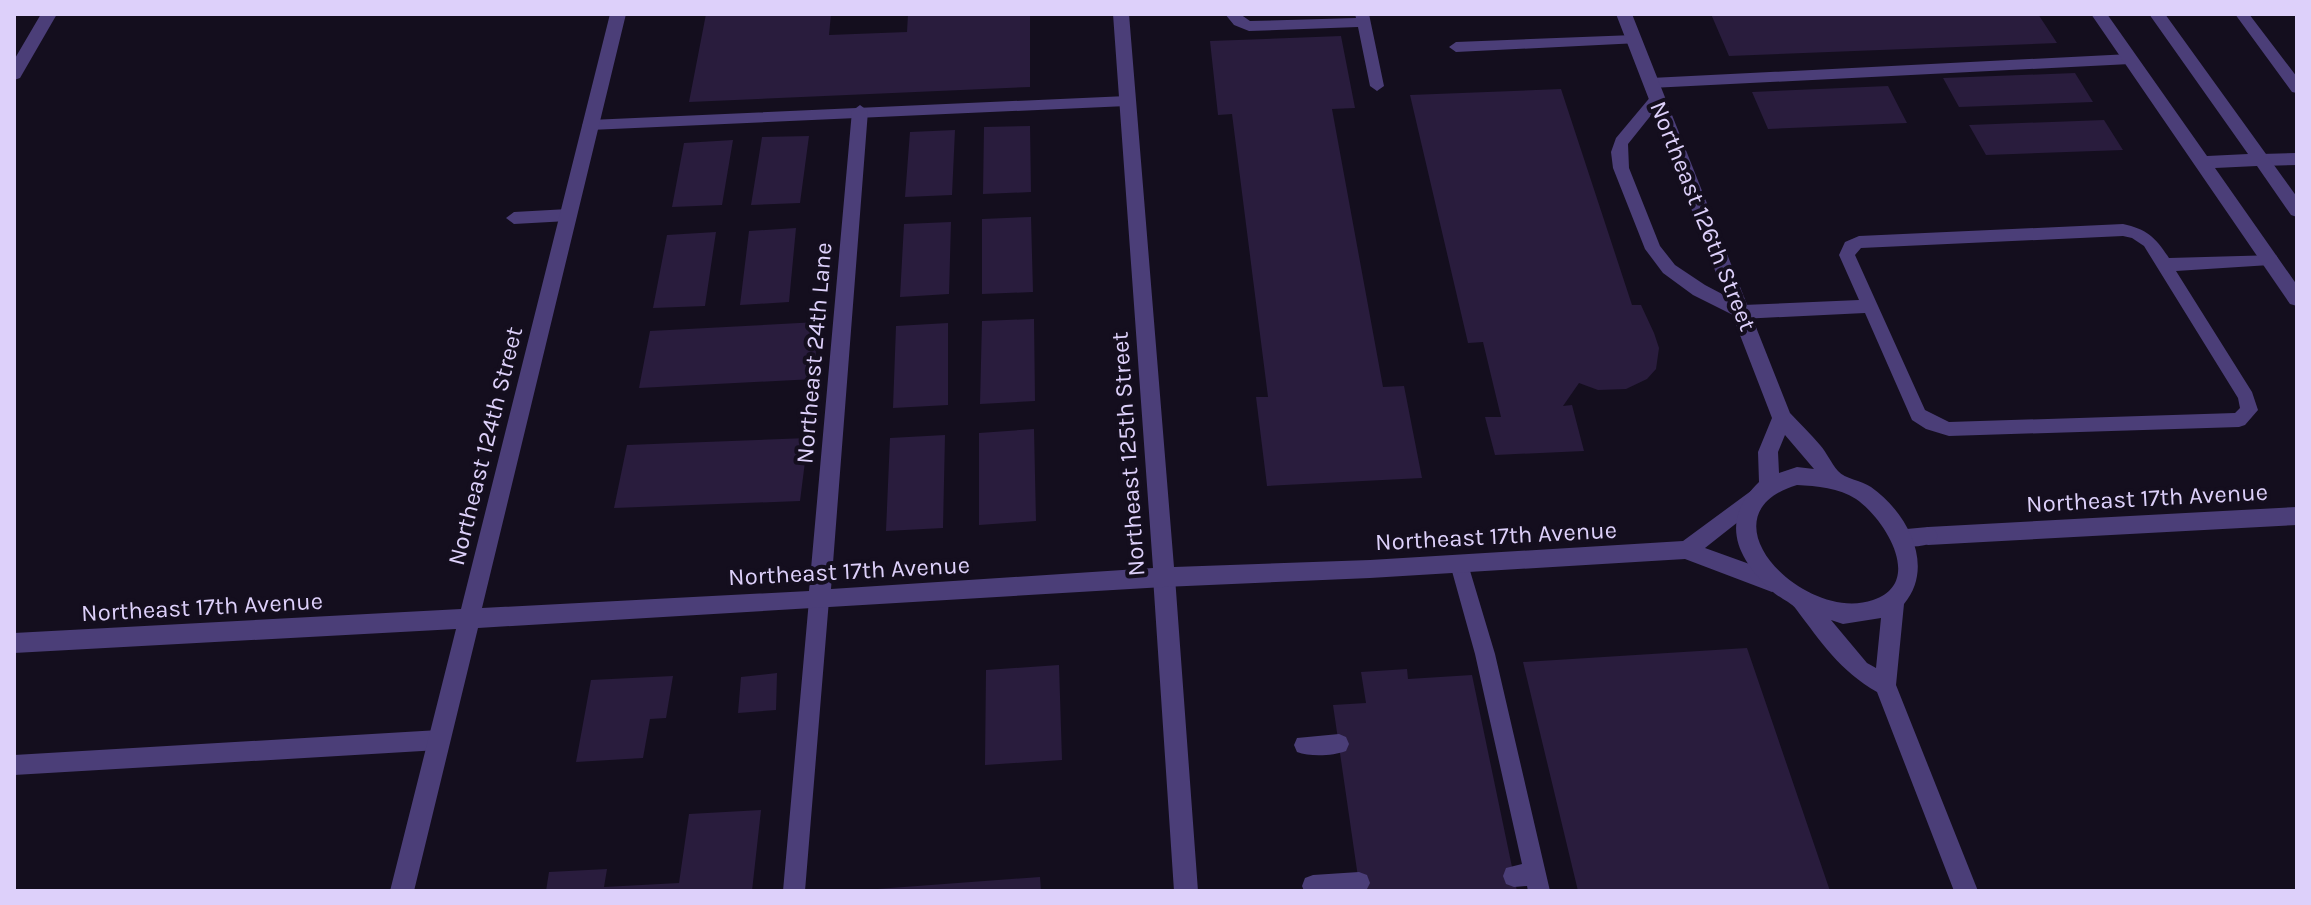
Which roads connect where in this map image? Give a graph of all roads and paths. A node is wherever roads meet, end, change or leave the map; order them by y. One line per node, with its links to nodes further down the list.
1 (49, 14): 13 (street)
2 (618, 14): 19 (street, Northeast 124th Street)
3 (1121, 14): 17 (street, Northeast 125th Street)
4 (1232, 14): 9 (lane)
5 (1624, 14): 10 (street, Northeast 126th Street)
6 (2099, 14): 12 (street)
7 (2157, 14): 21 (street)
8 (2242, 14): 15 (lane)
9 (1363, 18): 14 (lane)
10 (1634, 40): 11 (lane); 16 (street, Northeast 126th Street)
11 (1456, 47)
12 (2130, 59): 16 (lane); 22 (street)
13 (14, 74)
14 (1377, 86)
15 (2297, 88)
16 (1654, 91): 30 (street, Northeast 126th Street); 30 (lane)
17 (1127, 101): 18 (lane); 38 (street, Northeast 125th Street)
18 (860, 111): 19 (lane); 41 (street, Northeast 24th Lane)
19 (590, 125): 24 (street, Northeast 124th Street)
20 (2297, 159): 21 (lane)
21 (2261, 160): 22 (street); 23 (street)
22 (2202, 162): 26 (street)
23 (2297, 210)
24 (568, 215): 25 (lane); 43 (street, Northeast 124th Street)
25 (514, 218)
26 (2270, 259): 27 (lane); 28 (street)
27 (2164, 265): 29 (lane); 29 (lane)
28 (2297, 299)
29 (1870, 306): 30 (lane)
30 (1741, 312): 31 (street, Northeast 126th Street)
31 (1782, 418): 32 (street, Northeast 126th Street); 33 (street)
32 (1832, 479): 33 (street); 35 (street)
33 (1762, 491): 36 (street); 39 (street)
34 (2297, 516): 35 (street, Northeast 17th Avenue)
35 (1903, 537): 40 (street)
36 (1687, 550): 37 (street, Northeast 17th Avenue); 39 (street, Northeast 17th Avenue)
37 (1459, 564): 38 (street, Northeast 17th Avenue); 50 (lane)
38 (1164, 577): 41 (street, Northeast 17th Avenue); 55 (street, Northeast 125th Street)
39 (1772, 582): 42 (street)
40 (1894, 599): 42 (street); 45 (street)
41 (819, 600): 43 (street, Northeast 17th Avenue); 54 (lane)
42 (1801, 602): 45 (street)
43 (470, 618): 44 (street, Northeast 17th Avenue); 46 (street, Northeast 124th Street)
44 (14, 643)
45 (1885, 685): 56 (street)
46 (439, 740): 49 (lane); 53 (street, Northeast 124th Street)
47 (1339, 744): 48 (lane)
48 (1304, 745)
49 (14, 765)
50 (1529, 880)
51 (1359, 883): 52 (lane)
52 (1313, 886)
53 (402, 891)
54 (794, 891)
55 (1186, 891)
56 (1966, 891)

